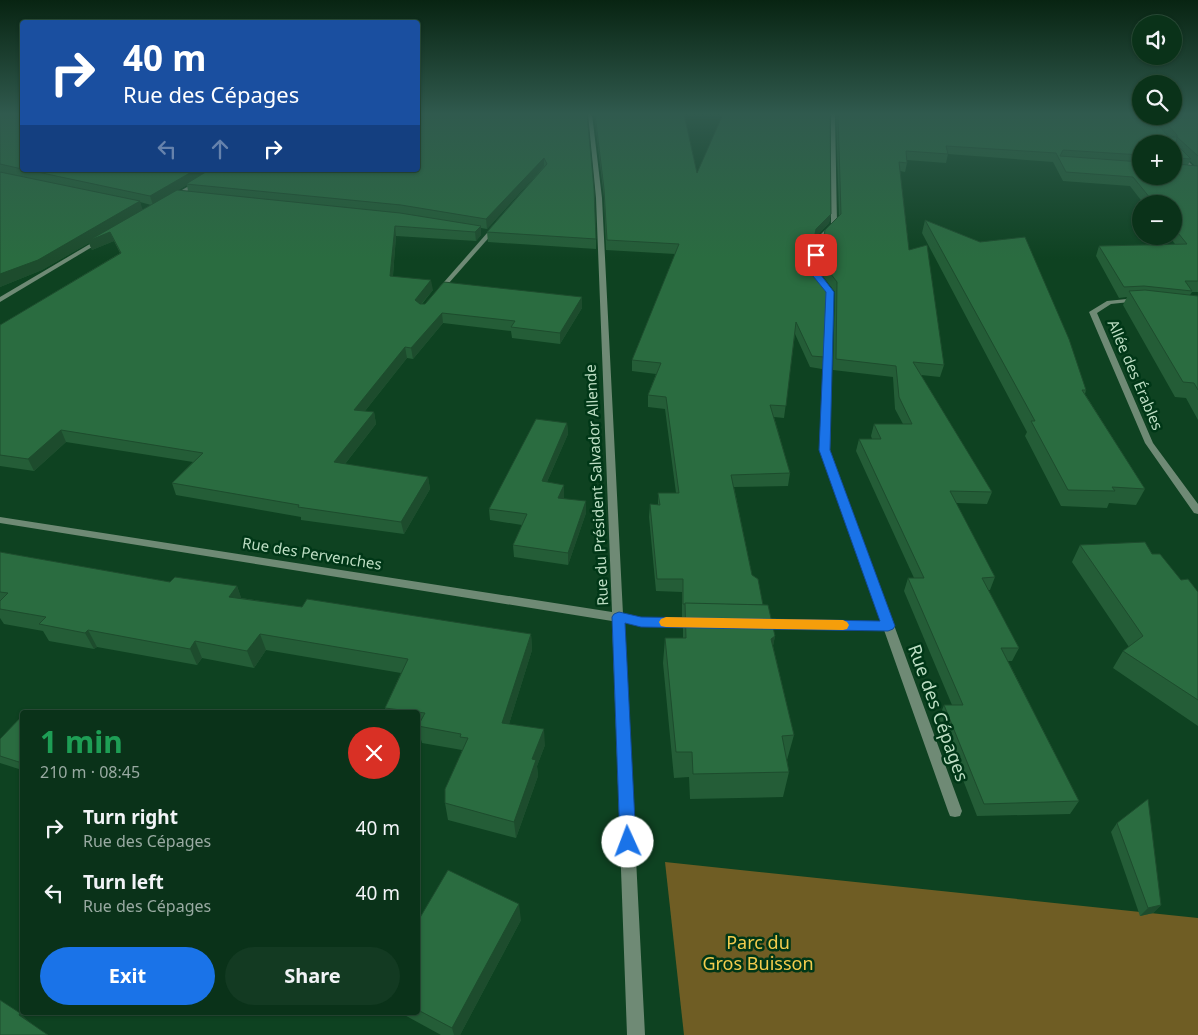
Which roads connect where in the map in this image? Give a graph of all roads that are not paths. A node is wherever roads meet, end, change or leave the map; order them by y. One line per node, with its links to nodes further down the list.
1 (595, 162): 19 (street, Rue du Président Salvador Allende)
2 (833, 162): 22 (street, Rue des Cépages)
3 (1187, 162): 6 (street)
4 (1189, 171): 6 (street)
5 (216, 172): 7 (street)
6 (1197, 173)
7 (177, 194): 8 (street); 9 (street)
8 (186, 196)
9 (168, 200)
10 (502, 219): 12 (street)
11 (481, 231): 12 (street)
12 (490, 233): 14 (street)
13 (110, 234): 15 (street)
14 (434, 296)
15 (0, 300)
16 (1149, 301): 17 (street, Allée des Érables)
17 (1198, 511)
18 (0, 520): 19 (street, Rue des Pervenches)
19 (619, 617): 20 (street); 24 (street, Rue du Président Salvador Allende)
20 (710, 623)
21 (750, 624): 22 (street)
22 (888, 626): 23 (street, Rue des Cépages)
23 (955, 811)
24 (636, 1035)

